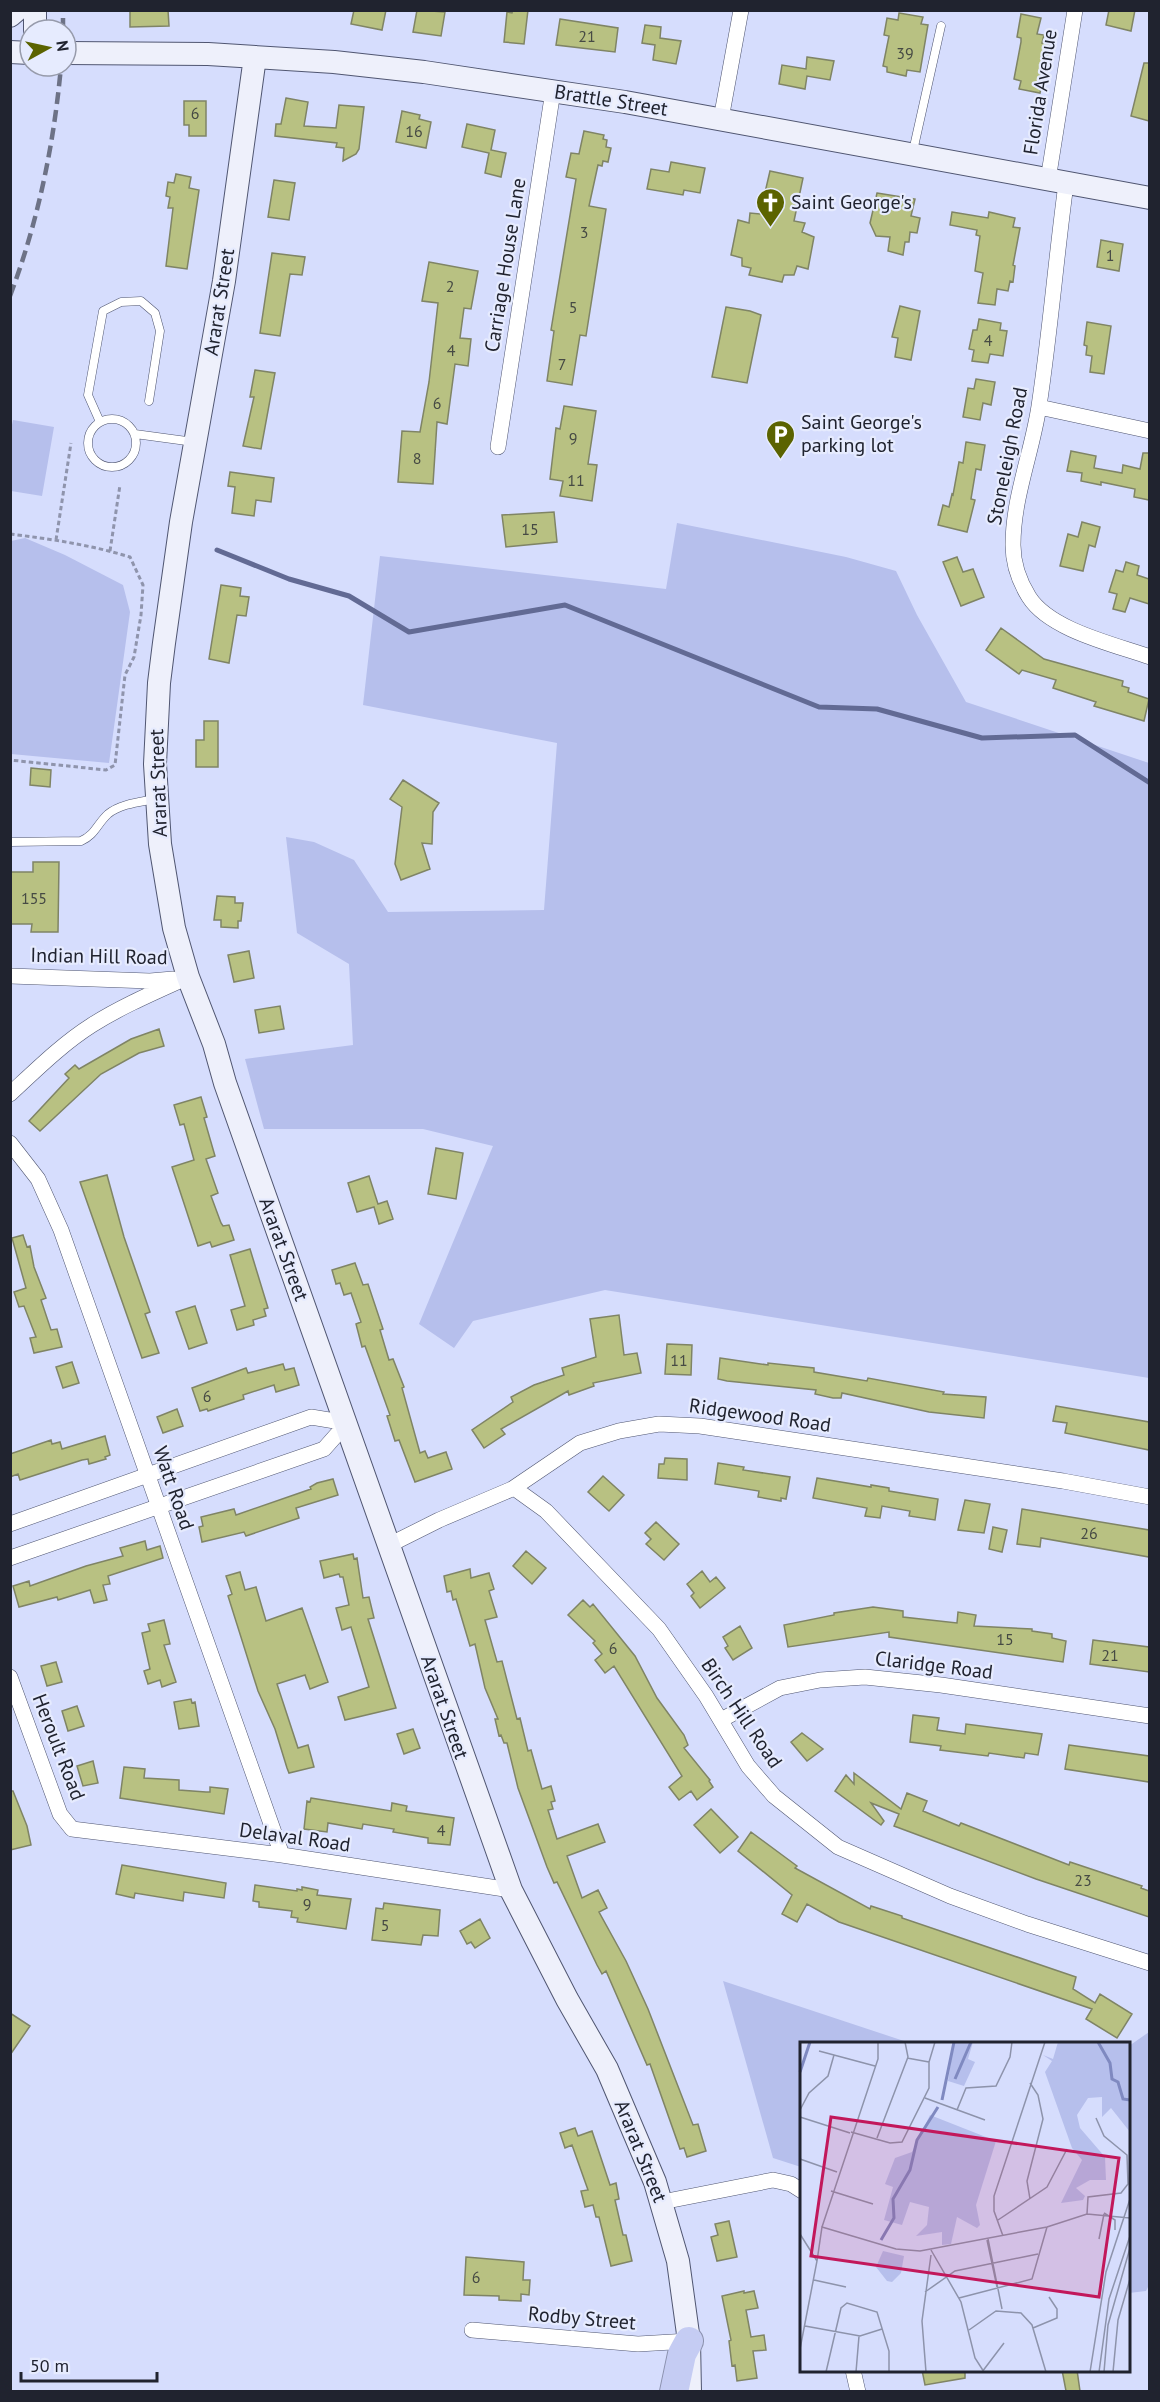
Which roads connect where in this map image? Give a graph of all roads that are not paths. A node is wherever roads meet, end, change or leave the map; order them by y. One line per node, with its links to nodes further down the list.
1 (17, 10): 4 (main road)
2 (741, 10): 9 (street)
3 (1075, 10): 11 (street, Florida Avenue)
4 (10, 16)
5 (941, 26): 10 (lane)
6 (78, 53): 7 (main road, Brattle Street)
7 (255, 57): 8 (main road, Brattle Street); 18 (main road, Ararat Street)
8 (554, 91): 9 (main road, Brattle Street); 19 (street, Carriage House Lane)
9 (721, 119): 10 (main road, Brattle Street)
10 (912, 155): 11 (main road, Brattle Street)
11 (1057, 182): 12 (main road, Brattle Street); 14 (street, Stoneleigh Road)
12 (1149, 198)
13 (148, 401): 15 (lane)
14 (1039, 407): 16 (street); 20 (street, Stoneleigh Road)
15 (100, 422): 17 (lane); 17 (lane)
16 (1149, 431)
17 (135, 434): 18 (lane)
18 (196, 442): 21 (main road, Ararat Street)
19 (498, 447)
20 (1149, 657)
21 (157, 799): 22 (lane); 24 (main road, Ararat Street)
22 (10, 842)
23 (10, 976): 24 (street, Indian Hill Road)
24 (188, 977): 25 (street); 27 (main road, Ararat Street)
25 (10, 1094)
26 (10, 1143): 28 (street, Watt Road)
27 (347, 1423): 28 (street); 31 (street); 33 (main road, Ararat Street)
28 (147, 1474): 31 (street, Watt Road); 32 (street)
29 (512, 1489): 30 (street, Ridgewood Road); 33 (street, Ridgewood Road); 37 (street, Birch Hill Road)
30 (1149, 1497)
31 (158, 1507): 34 (street); 39 (street, Watt Road)
32 (10, 1524)
33 (389, 1545): 40 (main road, Ararat Street)
34 (10, 1558)
35 (10, 1677): 38 (street, Heroult Road)
36 (1149, 1716): 37 (street, Claridge Road)
37 (721, 1720): 41 (street, Birch Hill Road)
38 (72, 1829): 39 (street, Delaval Road)
39 (282, 1855): 40 (street, Delaval Road)
40 (512, 1890): 43 (main road, Ararat Street)
41 (1149, 1963)
42 (800, 2190): 43 (street)
43 (662, 2202): 45 (main road, Ararat Street)
44 (472, 2330): 45 (street, Rodby Street)
45 (689, 2342): 47 (highway); 48 (main road, Ararat Street)
46 (853, 2372): 49 (street)
47 (674, 2391)
48 (690, 2391)
49 (858, 2391)

